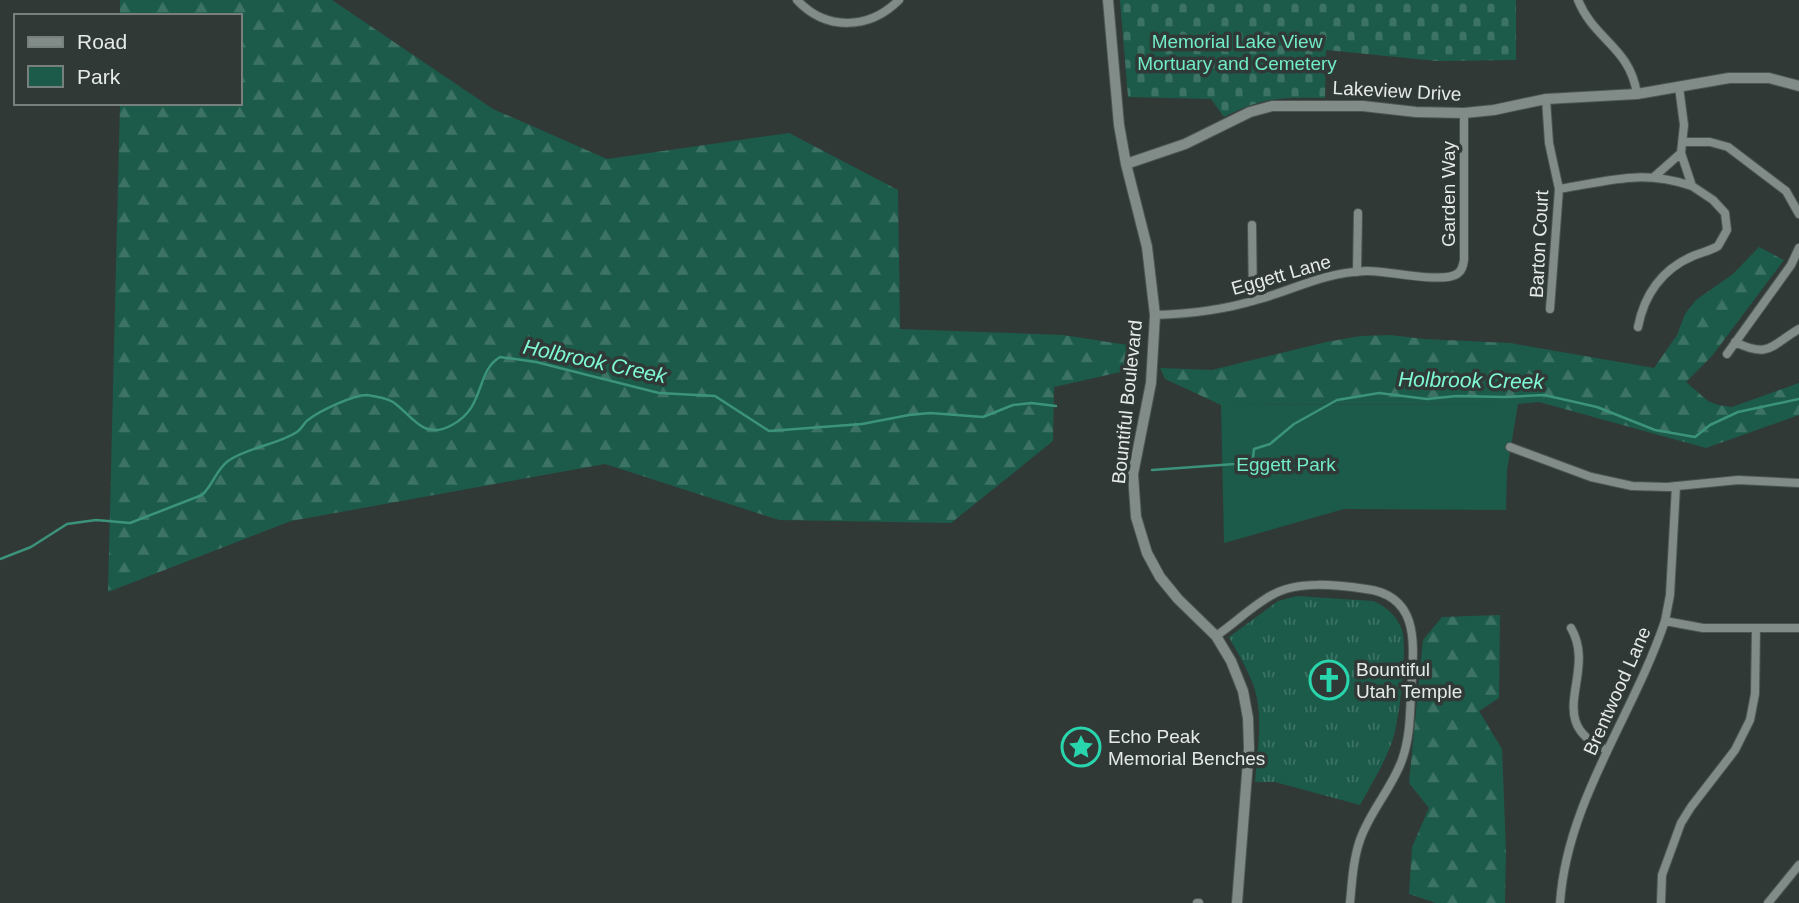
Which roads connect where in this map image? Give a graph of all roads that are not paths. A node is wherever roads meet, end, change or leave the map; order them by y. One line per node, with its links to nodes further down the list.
1 (797, 0): 2 (street)
2 (899, 0)
3 (1108, 0): 12 (main road, Bountiful Boulevard)
4 (1578, 0): 7 (street)
5 (1799, 86): 6 (main road, Lakeview Drive)
6 (1679, 87): 7 (main road, Lakeview Drive); 10 (street)
7 (1637, 94): 8 (main road, Lakeview Drive)
8 (1546, 99): 9 (main road, Lakeview Drive); 15 (street, Barton Court)
9 (1464, 113): 12 (main road, Lakeview Drive); 21 (street, Garden Way)
10 (1683, 142): 11 (street); 17 (street)
11 (1681, 153): 13 (street); 14 (street)
12 (1126, 164): 24 (main road, Bountiful Boulevard)
13 (1655, 176): 14 (street); 15 (street)
14 (1692, 186): 25 (street)
15 (1559, 189): 23 (street, Barton Court)
16 (1358, 213): 20 (street)
17 (1799, 214)
18 (1252, 225): 22 (street)
19 (1799, 248): 27 (street)
20 (1357, 272): 21 (street, Eggett Lane); 22 (street, Eggett Lane)
21 (1458, 274)
22 (1253, 302): 24 (street, Eggett Lane)
23 (1550, 309)
24 (1155, 315): 36 (main road, Bountiful Boulevard)
25 (1638, 327)
26 (1799, 329): 27 (street)
27 (1735, 342): 28 (street)
28 (1727, 355)
29 (1510, 447): 31 (street)
30 (1799, 483): 31 (street)
31 (1676, 486): 32 (street, Brentwood Lane)
32 (1665, 621): 34 (street); 37 (street, Brentwood Lane)
33 (1571, 628): 37 (street)
34 (1756, 628): 35 (street); 42 (street)
35 (1799, 628)
36 (1216, 636): 39 (main road, Bountiful Boulevard); 40 (street)
37 (1607, 750): 41 (street, Brentwood Lane)
38 (1799, 865): 43 (street)
39 (1237, 903)
40 (1350, 903)
41 (1560, 903)
42 (1661, 903)
43 (1768, 903)

